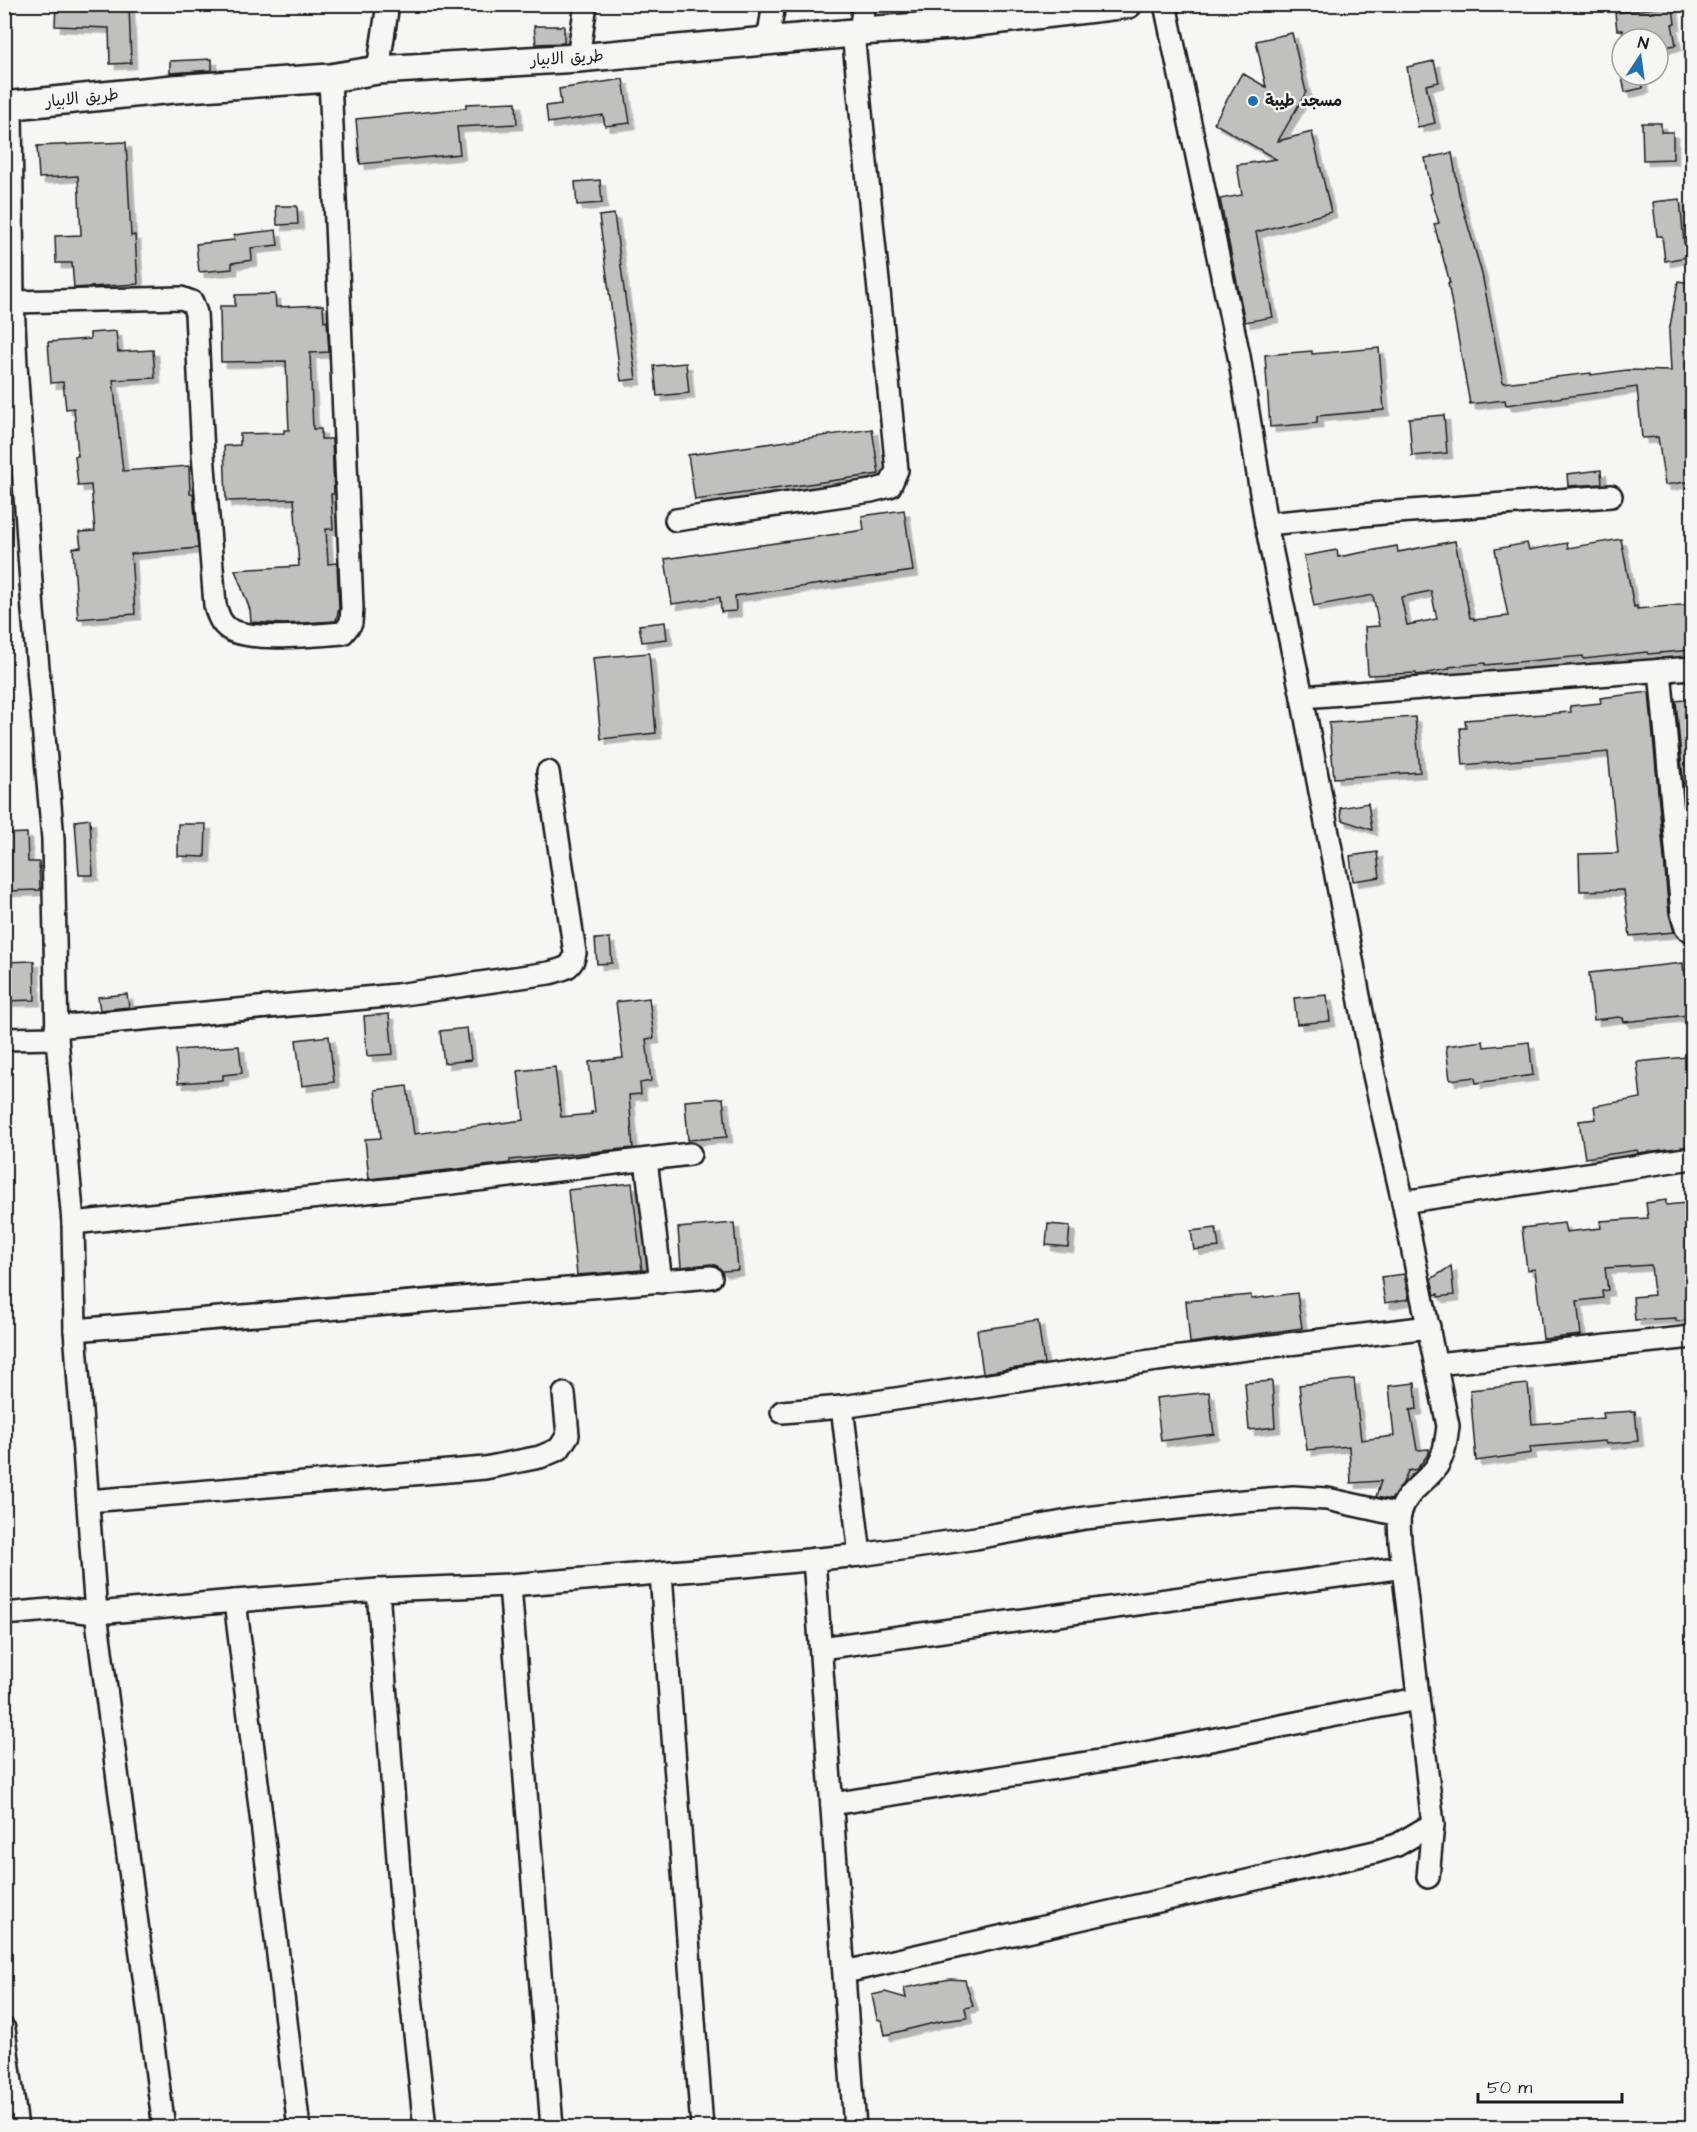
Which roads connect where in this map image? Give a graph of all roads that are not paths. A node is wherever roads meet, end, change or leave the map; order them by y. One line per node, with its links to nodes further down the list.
1 (388, 4): 11 (street)
2 (586, 4): 10 (street)
3 (774, 4): 9 (street)
4 (1128, 4): 6 (main road, طريق الابيار)
5 (1165, 4): 17 (street)
6 (1095, 6): 7 (main road, طريق الابيار)
7 (953, 15): 8 (main road, طريق الابيار)
8 (859, 23): 9 (main road, طريق الابيار); 16 (street)
9 (768, 40): 10 (main road, طريق الابيار)
10 (578, 58): 11 (main road, طريق الابيار)
11 (378, 70): 12 (main road, طريق الابيار)
12 (330, 78): 13 (main road, طريق الابيار); 14 (street)
13 (8, 106): 14 (street)
14 (13, 302): 23 (street)
15 (1611, 496): 17 (street)
16 (676, 520)
17 (1266, 524): 20 (street)
18 (1692, 668): 19 (street)
19 (1660, 670): 20 (street); 22 (street)
20 (1302, 697): 28 (street)
21 (548, 772): 23 (street)
22 (1692, 931)
23 (57, 1032): 24 (street); 29 (street)
24 (4, 1039)
25 (690, 1154): 27 (street)
26 (1692, 1158): 28 (street)
27 (646, 1160): 29 (street); 31 (street)
28 (1403, 1202): 32 (street)
29 (73, 1223): 33 (street)
30 (711, 1277): 31 (street)
31 (661, 1282): 33 (street)
32 (1429, 1327): 35 (street); 37 (street)
33 (75, 1330): 39 (street)
34 (1692, 1336): 35 (street)
35 (1436, 1364): 40 (street)
36 (564, 1394): 39 (street)
37 (842, 1407): 38 (street); 41 (street)
38 (782, 1412)
39 (88, 1501): 48 (street)
40 (1400, 1515): 41 (street); 43 (street)
41 (860, 1555): 42 (street)
42 (814, 1559): 44 (street); 50 (street)
43 (1403, 1567): 50 (street); 51 (street)
44 (661, 1574): 45 (street); 62 (street)
45 (510, 1585): 46 (street); 61 (street)
46 (378, 1590): 47 (street); 60 (street)
47 (235, 1600): 48 (street); 59 (street)
48 (96, 1613): 49 (street); 58 (street)
49 (4, 1614)
50 (821, 1648): 52 (street)
51 (1417, 1699): 52 (street); 53 (street)
52 (832, 1804): 55 (street)
53 (1433, 1824): 54 (street); 55 (street)
54 (1428, 1877)
55 (845, 1972): 63 (street)
56 (4, 2029): 57 (street)
57 (17, 2127)
58 (164, 2127)
59 (299, 2127)
60 (425, 2127)
61 (552, 2127)
62 (702, 2127)
63 (855, 2127)

